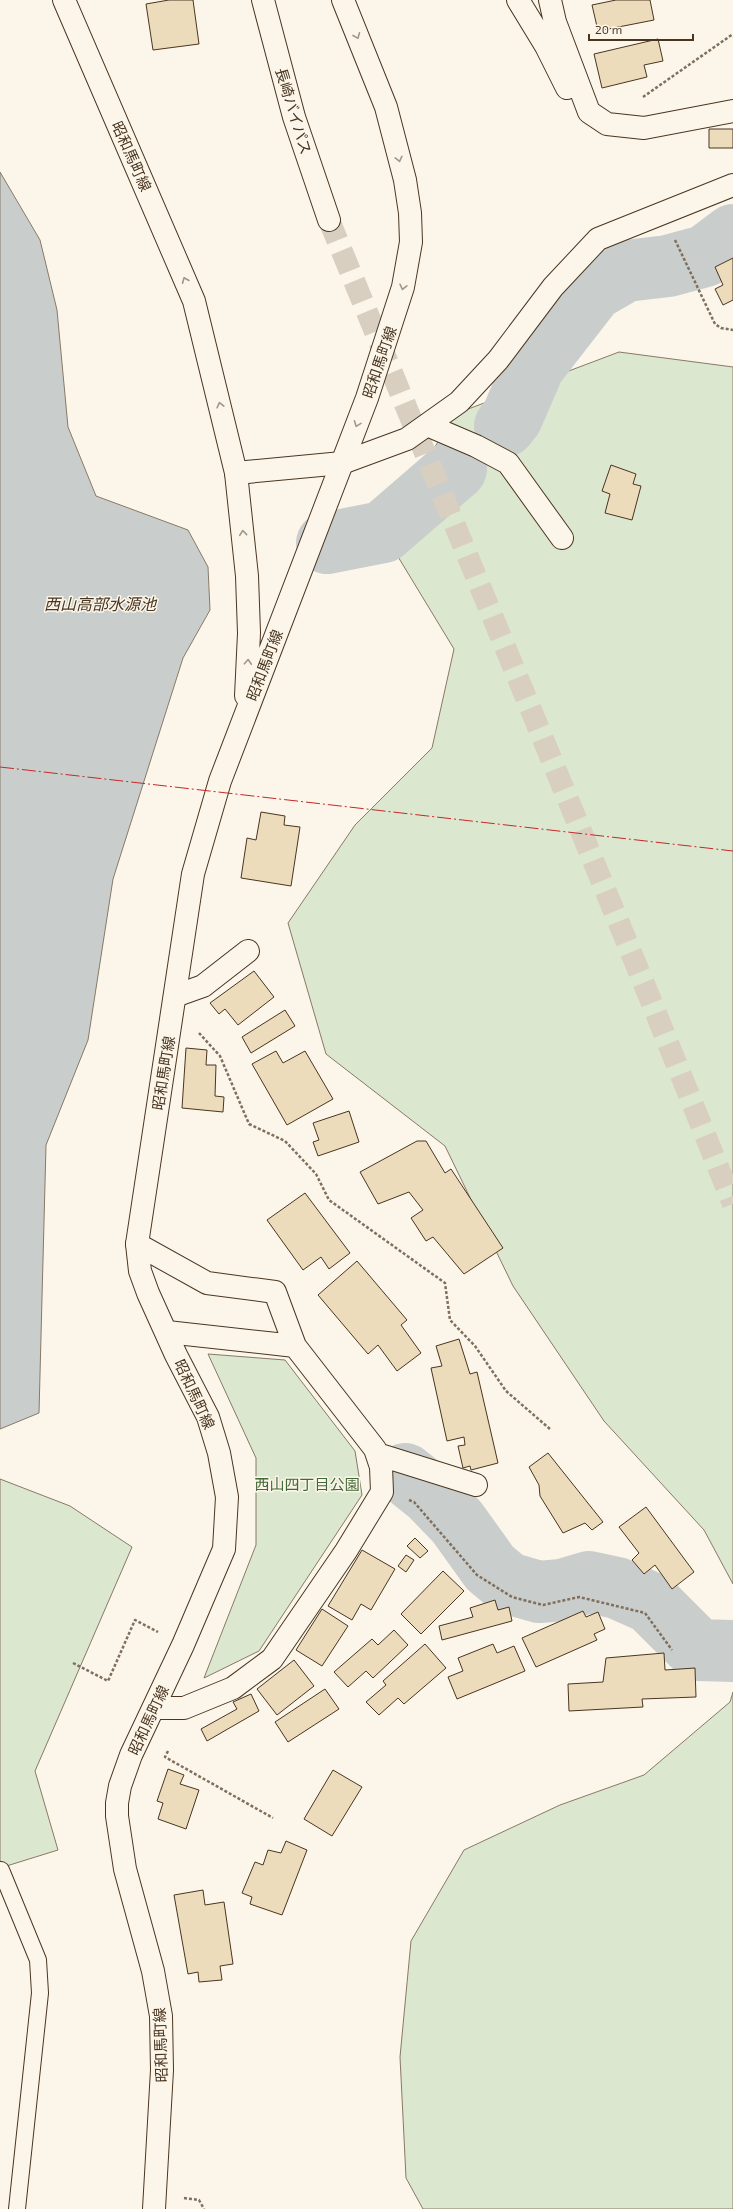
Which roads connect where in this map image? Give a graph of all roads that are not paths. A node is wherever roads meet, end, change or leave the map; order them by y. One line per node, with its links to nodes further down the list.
1 (64, 0): 12 (main road, 昭和馬町線, one-way to 1)
2 (263, 0): 9 (main road, 長崎バイパス)
3 (343, 0): 11 (main road, 昭和馬町線, one-way to 11)
4 (518, 0): 7 (main road)
5 (550, 0): 7 (main road)
6 (733, 111): 7 (main road)
7 (589, 112)
8 (733, 185): 10 (main road)
9 (329, 220)
10 (427, 425): 11 (main road); 13 (main road)
11 (342, 463): 12 (main road); 14 (main road, 昭和馬町線)
12 (236, 473): 14 (main road, 昭和馬町線, one-way to 12)
13 (562, 538)
14 (245, 715): 16 (main road, 昭和馬町線)
15 (248, 951): 16 (main road)
16 (173, 1006): 17 (main road, 昭和馬町線)
17 (137, 1244): 18 (main road, 昭和馬町線); 19 (main road)
18 (167, 1332): 19 (main road); 22 (main road, 昭和馬町線)
19 (295, 1346): 20 (main road)
20 (376, 1454): 21 (main road); 22 (main road)
21 (476, 1486)
22 (154, 1708): 25 (main road, 昭和馬町線)
23 (1, 1870): 24 (lane)
24 (17, 2209)
25 (154, 2209)

